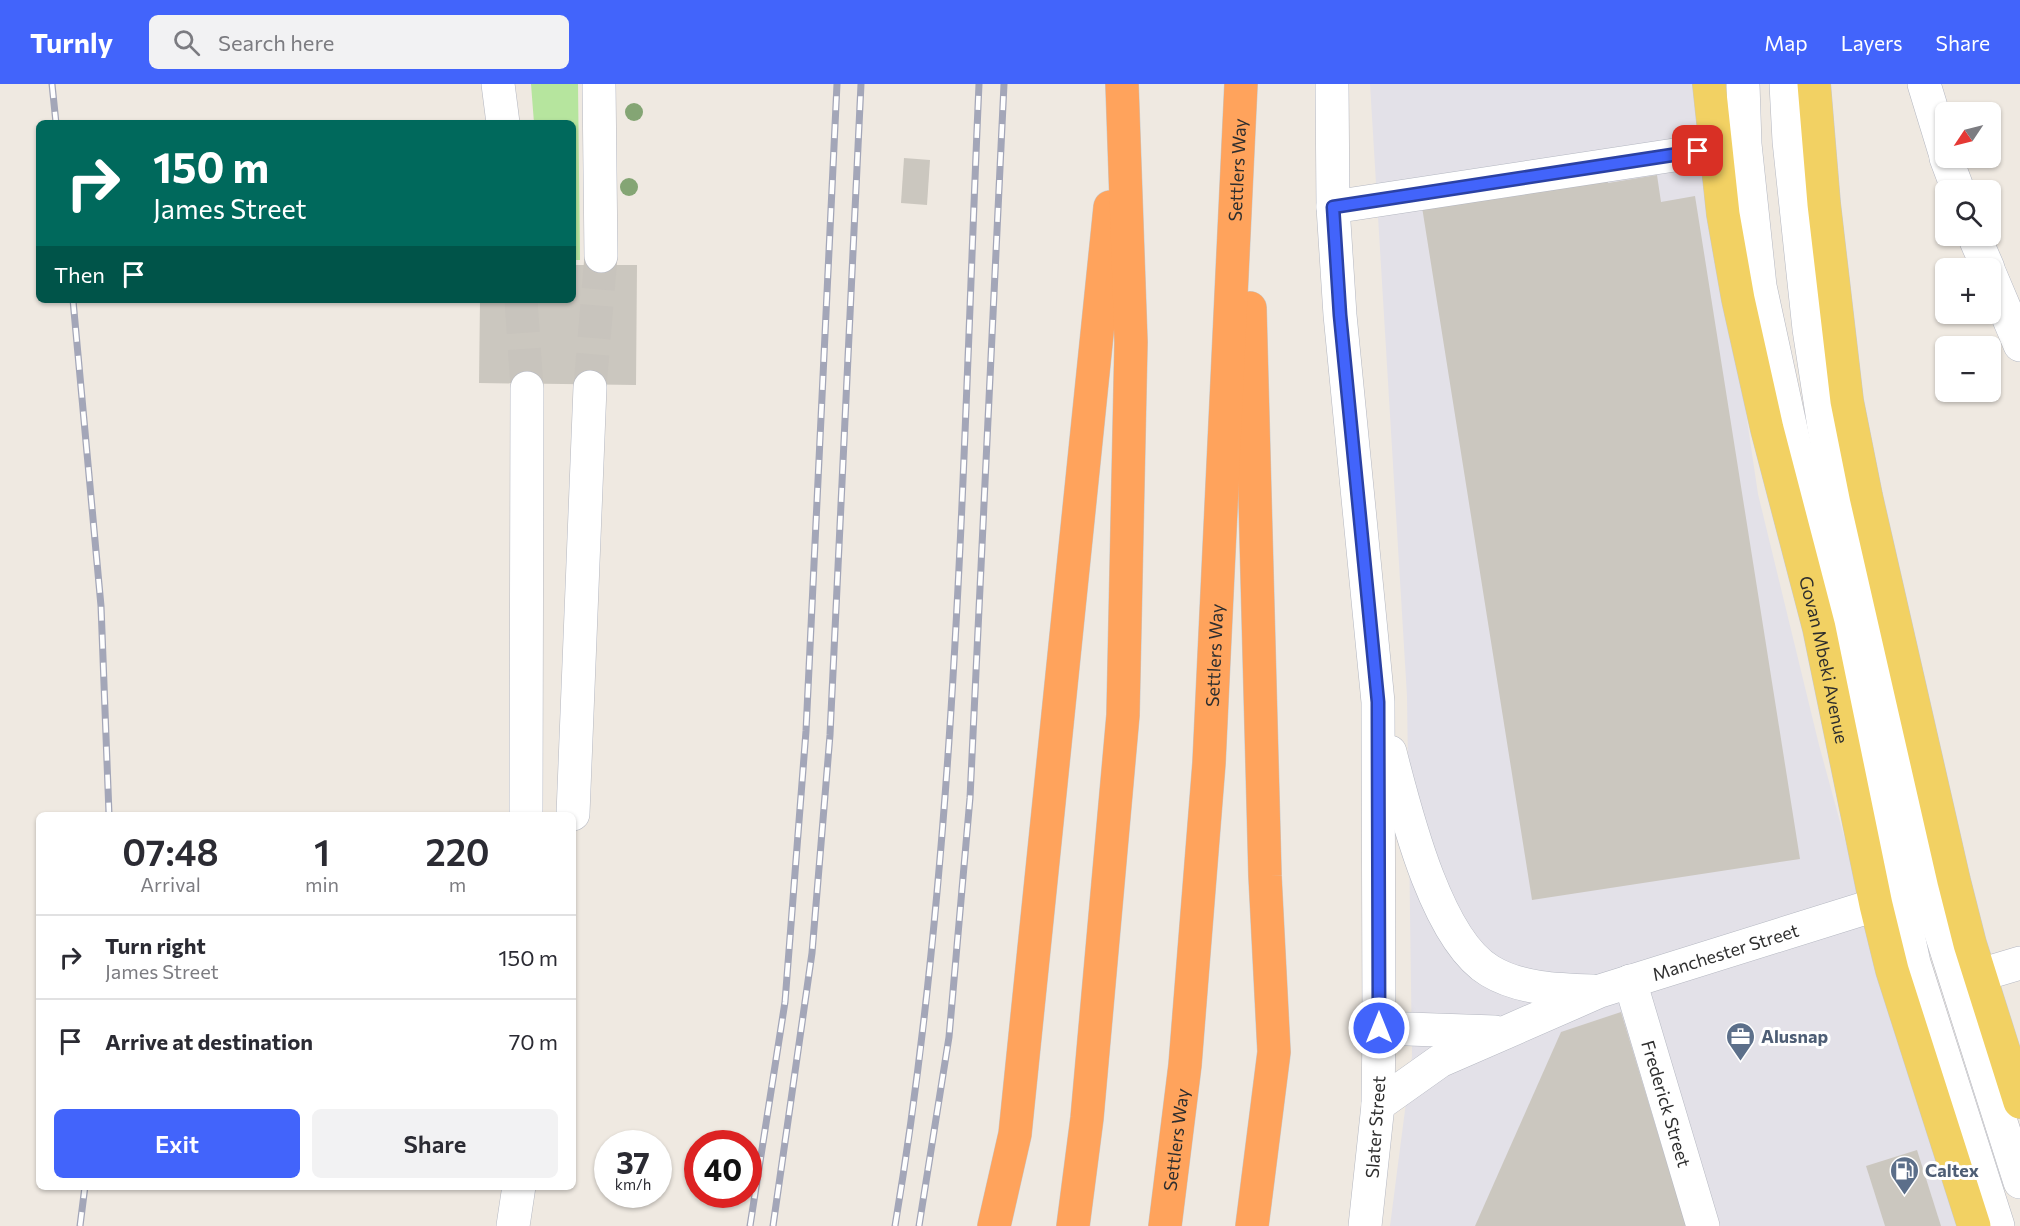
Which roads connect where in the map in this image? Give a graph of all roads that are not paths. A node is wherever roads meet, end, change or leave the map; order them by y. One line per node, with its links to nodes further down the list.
1 (498, 84): 12 (street)
2 (599, 84): 16 (street)
3 (1241, 84): 37 (highway, Settlers Way)
4 (1245, 84): 38 (highway)
5 (1332, 84): 15 (street)
6 (1709, 84): 14 (main road, Govan Mbeki Avenue)
7 (1743, 84): 24 (street)
8 (1786, 84): 24 (street)
9 (1815, 84): 24 (main road, Govan Mbeki Avenue)
10 (1924, 84): 13 (street)
11 (1122, 87): 35 (highway); 36 (highway)
12 (503, 120)
13 (1935, 120)
14 (1714, 149): 15 (street); 24 (main road, Govan Mbeki Avenue)
15 (1333, 207): 21 (street)
16 (601, 256)
17 (2001, 300): 18 (street)
18 (2020, 345)
19 (590, 387): 23 (street)
20 (526, 388): 22 (street)
21 (1378, 702): 27 (street); 28 (street, Slater Street)
22 (526, 812)
23 (573, 812)
24 (1915, 893): 26 (main road, Govan Mbeki Avenue); 27 (street, Manchester Street); 32 (street); 41 (main road, Govan Mbeki Avenue); 42 (street)
25 (2020, 963): 26 (street)
26 (1980, 975): 30 (main road, Govan Mbeki Avenue)
27 (1615, 986): 29 (street, Manchester Street); 40 (street, Frederick Street)
28 (1379, 1028): 29 (street, Manchester Street); 31 (street, Slater Street)
29 (1500, 1033): 31 (street, Manchester Street)
30 (2020, 1102)
31 (1378, 1105): 39 (street, Slater Street)
32 (2020, 1182)
33 (518, 1190): 34 (street)
34 (513, 1226)
35 (994, 1226)
36 (1073, 1226)
37 (1165, 1226)
38 (1252, 1226)
39 (1365, 1226)
40 (1703, 1226)
41 (1974, 1226)
42 (1998, 1226)

